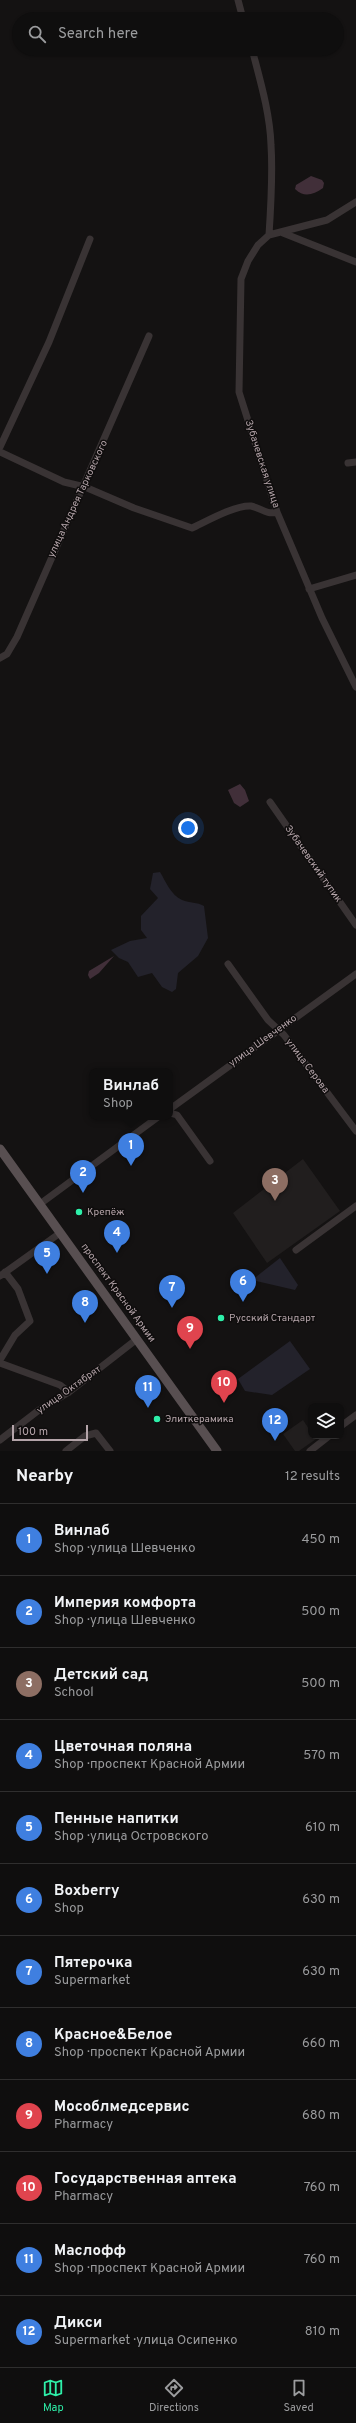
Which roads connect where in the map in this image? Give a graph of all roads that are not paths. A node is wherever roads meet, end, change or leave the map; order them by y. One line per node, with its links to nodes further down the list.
1 (238, 0): 2 (street)
2 (241, 12)
3 (254, 56): 6 (street)
4 (356, 202): 5 (street)
5 (283, 233): 6 (street); 8 (street)
6 (270, 235): 15 (street, Зубачевская улица)
7 (90, 239): 10 (street)
8 (356, 262)
9 (149, 336): 14 (street, улица Андрея Тарковского)
10 (0, 447)
11 (0, 452): 14 (street)
12 (356, 462): 13 (street)
13 (348, 463)
14 (85, 487): 15 (street); 18 (street, улица Андрея Тарковского)
15 (277, 512): 17 (street, Зубачевская улица)
16 (356, 575): 17 (street)
17 (309, 589): 19 (street, Зубачевская улица)
18 (0, 658)
19 (356, 687)
20 (270, 802): 21 (street, Зубачевский тупик)
21 (356, 924)
22 (228, 964): 24 (street, улица Серова)
23 (356, 974): 24 (street, улица Шевченко)
24 (278, 1030): 25 (street, улица Шевченко); 28 (street, улица Серова)
25 (173, 1107)
26 (173, 1113): 30 (street)
27 (154, 1120): 31 (street)
28 (356, 1131)
29 (0, 1149): 31 (main road, проспект Красной Армии)
30 (210, 1161)
31 (40, 1204): 33 (main road, проспект Красной Армии)
32 (356, 1206): 34 (street)
33 (60, 1233): 35 (street); 36 (main road, проспект Красной Армии)
34 (296, 1250)
35 (3, 1274): 37 (street)
36 (137, 1339): 39 (street, улица Октябрят); 46 (main road, проспект Красной Армии)
37 (0, 1360)
38 (0, 1363): 39 (street)
39 (68, 1392): 43 (street, улица Октябрят)
40 (356, 1415): 41 (street)
41 (344, 1424)
42 (325, 1439): 47 (street)
43 (0, 1440)
44 (66, 1451): 45 (street)
45 (110, 1451)
46 (217, 1451)
47 (310, 1451)

